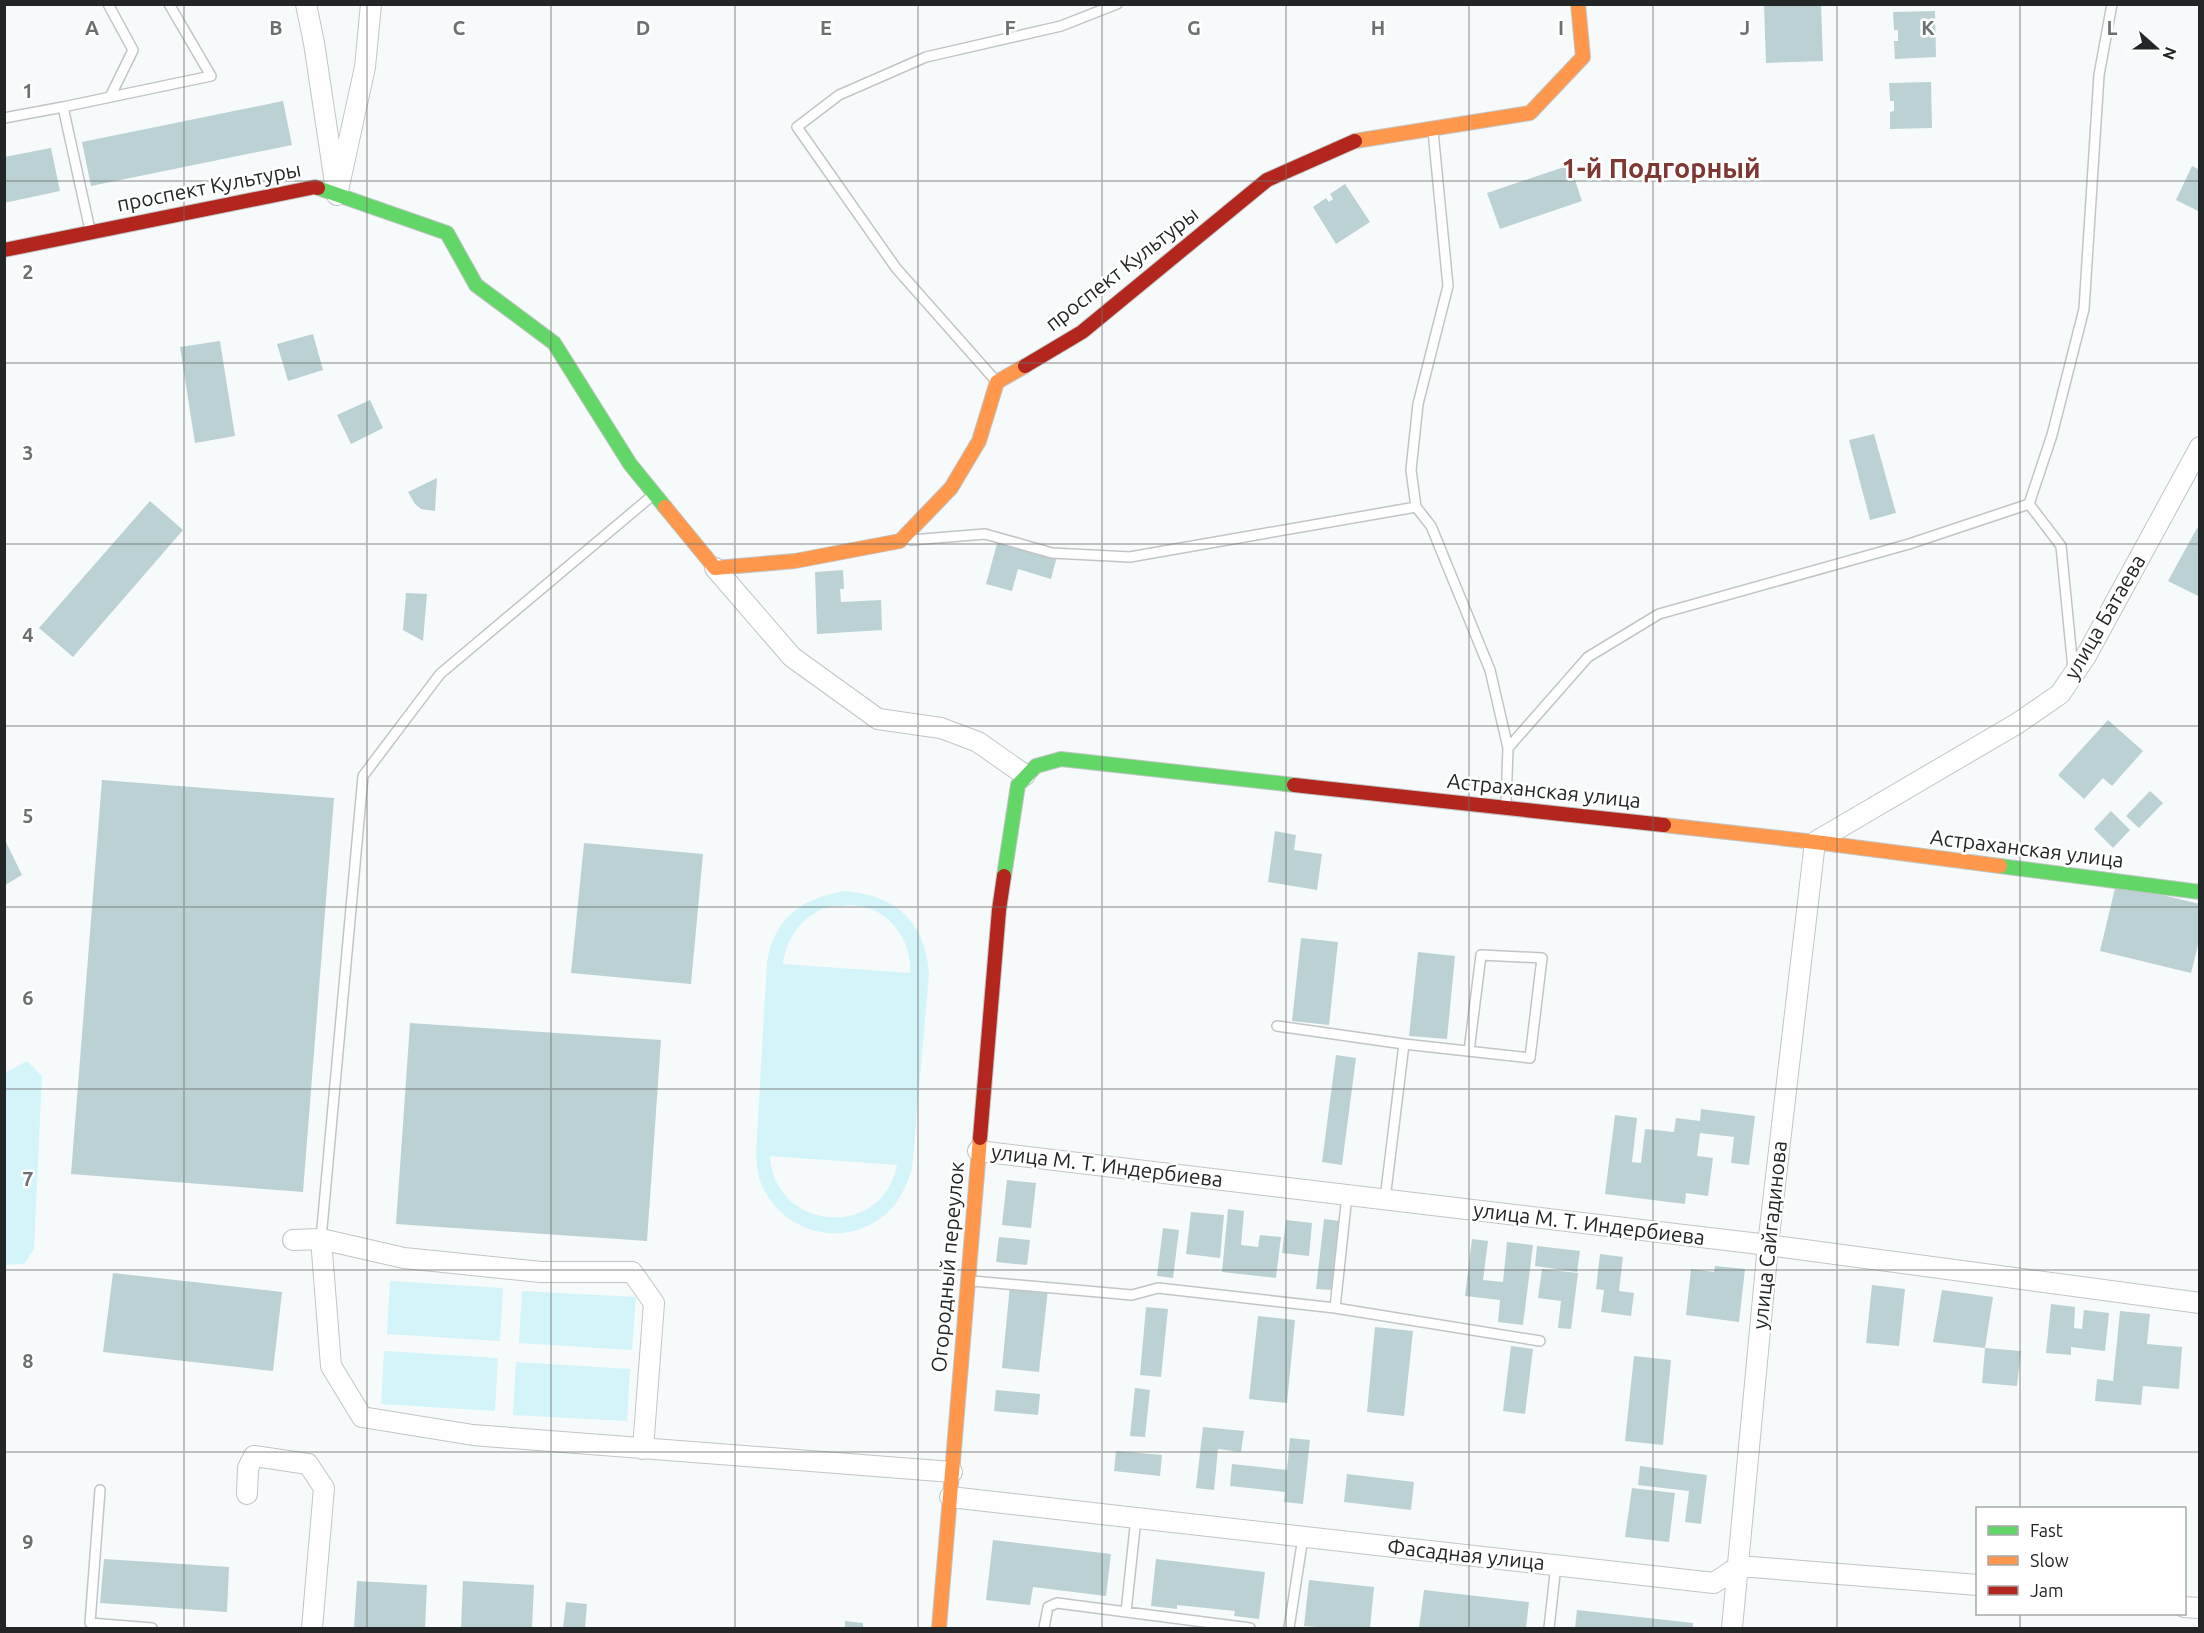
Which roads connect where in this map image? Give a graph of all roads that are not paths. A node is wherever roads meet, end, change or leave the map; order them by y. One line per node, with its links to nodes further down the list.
1 (108, 4): 8 (lane)
2 (169, 4): 8 (lane)
3 (306, 4): 12 (street)
4 (371, 4): 12 (street)
5 (1117, 4): 15 (lane)
6 (1578, 4): 11 (street, проспект Культуры)
7 (2112, 4): 18 (lane)
8 (110, 97): 9 (lane)
9 (63, 107): 10 (lane); 13 (lane)
10 (4, 118)
11 (1433, 127): 15 (street, проспект Культуры); 19 (lane)
12 (337, 195): 13 (street, проспект Культуры); 17 (street, проспект Культуры)
13 (91, 232): 14 (street, проспект Культуры)
14 (4, 250)
15 (997, 382): 20 (street)
16 (2199, 447): 22 (street, улица Батаева)
17 (655, 494): 21 (street, проспект Культуры); 34 (lane)
18 (2029, 504): 22 (lane); 23 (lane)
19 (1416, 507): 20 (lane); 23 (lane)
20 (900, 541): 21 (street)
21 (716, 568): 24 (street)
22 (2073, 675): 26 (street, улица Батаева)
23 (1508, 748): 25 (lane)
24 (1025, 775): 25 (street, Астраханская улица); 31 (street, Огородный переулок)
25 (1505, 807): 26 (street, Астраханская улица)
26 (1815, 842): 27 (street, Астраханская улица); 36 (street, улица Сайгадинова)
27 (2199, 892)
28 (1277, 1026): 29 (lane)
29 (1404, 1044): 30 (lane); 33 (lane)
30 (1469, 1052): 30 (lane)
31 (978, 1151): 32 (street, улица М. Т. Индербиева); 37 (street, Огородный переулок)
32 (1347, 1195): 33 (street, улица М. Т. Индербиева); 39 (lane)
33 (1385, 1199): 36 (street, улица М. Т. Индербиева)
34 (321, 1239): 35 (street); 41 (street); 41 (street)
35 (293, 1240)
36 (1768, 1245): 38 (street, улица М. Т. Индербиева); 49 (street, улица Сайгадинова)
37 (967, 1281): 39 (lane); 42 (street, Огородный переулок)
38 (2199, 1303)
39 (1335, 1308): 40 (lane)
40 (1540, 1341)
41 (643, 1449): 42 (street)
42 (952, 1472): 45 (street, Огородный переулок)
43 (100, 1490): 52 (lane)
44 (247, 1494): 53 (street)
45 (950, 1497): 46 (street, Фасадная улица); 54 (street, Огородный переулок)
46 (1136, 1518): 47 (street, Фасадная улица); 51 (lane)
47 (1303, 1537): 48 (street, Фасадная улица); 57 (lane)
48 (1556, 1565): 49 (street, Фасадная улица); 58 (lane)
49 (1739, 1566): 50 (street); 59 (street, улица Сайгадинова)
50 (1976, 1585)
51 (1125, 1612): 55 (lane); 56 (lane)
52 (152, 1629)
53 (312, 1629)
54 (939, 1629)
55 (1044, 1629)
56 (1250, 1629)
57 (1289, 1629)
58 (1549, 1629)
59 (1732, 1629)

